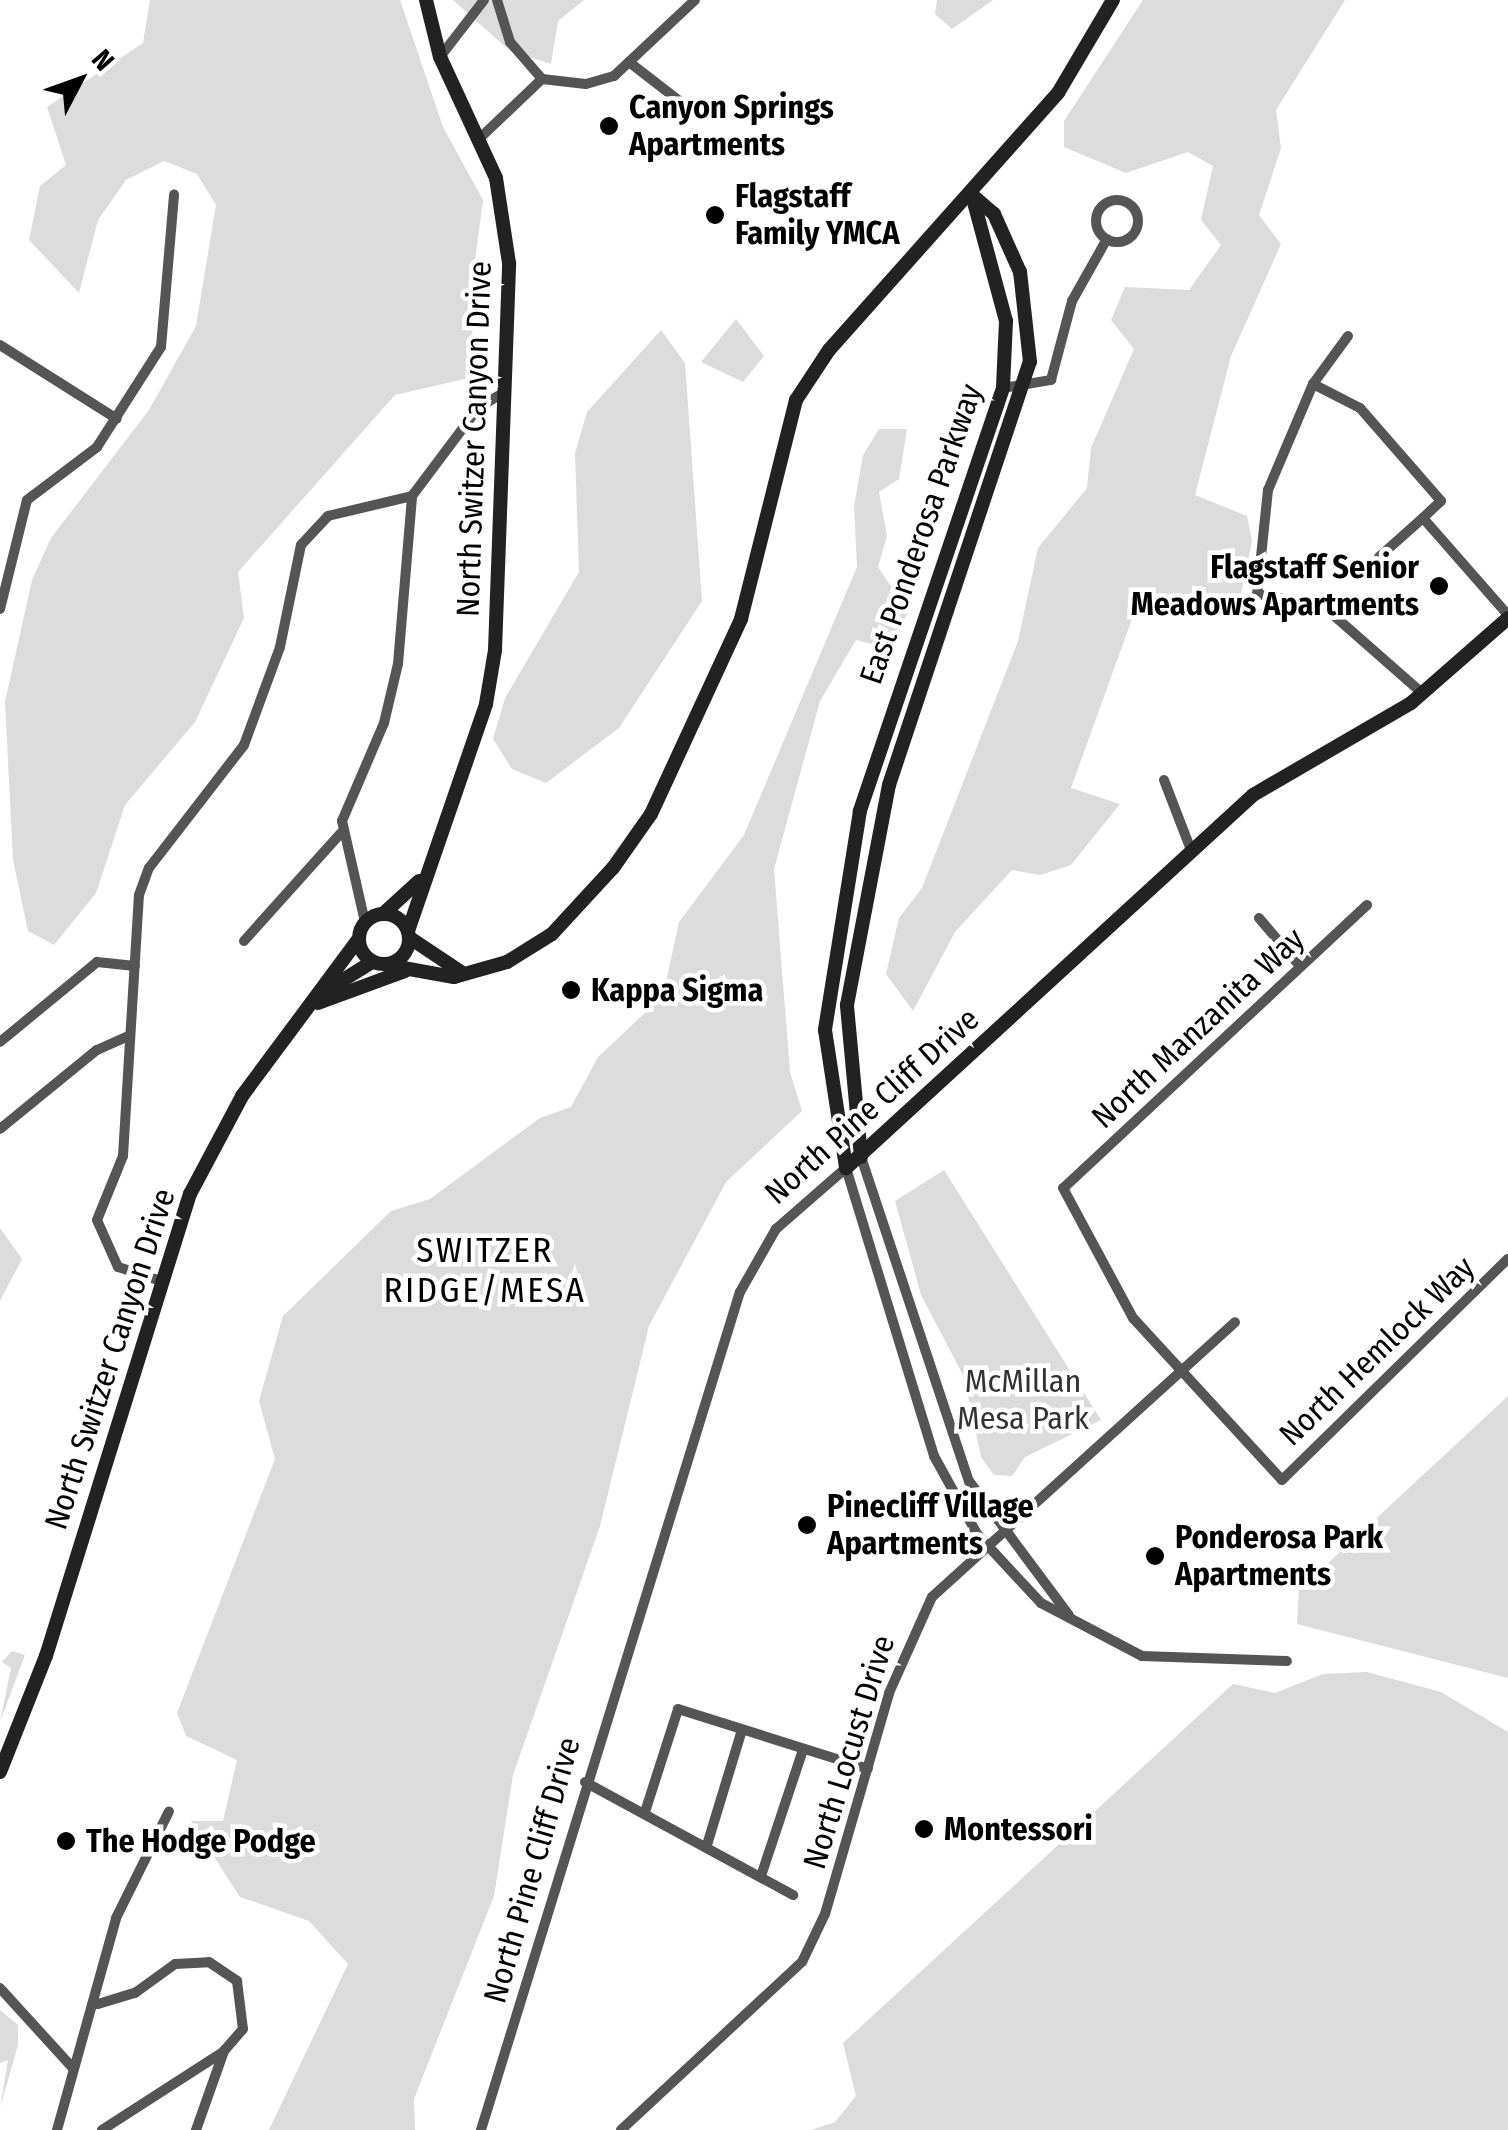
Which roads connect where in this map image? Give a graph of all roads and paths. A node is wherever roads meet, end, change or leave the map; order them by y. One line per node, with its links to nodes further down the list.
1 (426, 0): 6 (street, North Switzer Canyon Drive)
2 (484, 0): 6 (street)
3 (497, 0): 8 (street)
4 (695, 0): 7 (street)
5 (1113, 0): 11 (street)
6 (440, 57): 10 (street, North Switzer Canyon Drive)
7 (629, 62): 8 (street); 9 (street)
8 (542, 79): 10 (street)
9 (691, 110)
10 (480, 138): 19 (street, North Switzer Canyon Drive)
11 (972, 195): 17 (street, East Ponderosa Parkway); 18 (street, East Ponderosa Parkway); 43 (street)
12 (174, 196): 20 (street)
13 (1107, 239): 13 (street); 18 (street)
14 (1348, 336): 16 (street)
15 (0, 345): 20 (street)
16 (1313, 384): 22 (street); 27 (street)
17 (1004, 388): 18 (street); 45 (street, East Ponderosa Parkway)
18 (1025, 388): 46 (street, East Ponderosa Parkway)
19 (505, 392): 21 (street); 31 (street, North Switzer Canyon Drive)
20 (117, 420): 23 (street)
21 (412, 496): 29 (street); 40 (street)
22 (1423, 518): 24 (street); 26 (street)
23 (6, 535): 25 (street)
24 (1378, 557)
25 (0, 609)
26 (1508, 616): 27 (street, North Pine Cliff Drive)
27 (1423, 694): 30 (street, North Pine Cliff Drive)
28 (1164, 780): 30 (street)
29 (341, 833): 35 (street); 38 (street)
30 (1191, 850): 51 (street, North Pine Cliff Drive)
31 (419, 881): 33 (street, North Switzer Canyon Drive); 36 (street, North Switzer Canyon Drive)
32 (1367, 905): 41 (street, North Manzanita Way)
33 (383, 914): 35 (street, North Switzer Canyon Drive); 36 (street)
34 (1259, 918): 41 (street)
35 (366, 922): 37 (street, North Switzer Canyon Drive)
36 (409, 934): 39 (street, North Switzer Canyon Drive); 43 (street)
37 (358, 940): 39 (street); 44 (street, North Switzer Canyon Drive)
38 (244, 942)
39 (379, 963): 42 (street); 44 (street, North Switzer Canyon Drive)
40 (135, 966): 48 (street); 49 (street)
41 (1300, 966): 56 (street, North Manzanita Way)
42 (406, 970): 43 (street); 47 (street)
43 (461, 972)
44 (327, 990): 47 (street, North Switzer Canyon Drive)
45 (828, 997): 46 (street); 52 (street, East Ponderosa Parkway)
46 (848, 999): 51 (street, East Ponderosa Parkway)
47 (317, 1004): 54 (street, North Switzer Canyon Drive)
48 (130, 1035): 50 (street); 54 (street)
49 (0, 1042)
50 (0, 1130)
51 (861, 1156): 52 (street, North Pine Cliff Drive); 57 (street, East Ponderosa Parkway)
52 (846, 1168): 58 (street, East Ponderosa Parkway); 67 (street, North Pine Cliff Drive)
53 (1508, 1259): 56 (street, North Hemlock Way)
54 (162, 1280): 66 (street, North Switzer Canyon Drive)
55 (1235, 1322): 56 (street, North Locust Drive)
56 (1177, 1374): 59 (street, North Locust Drive)
57 (930, 1379): 58 (street); 59 (street, East Ponderosa Parkway)
58 (913, 1384): 60 (street, East Ponderosa Parkway)
59 (1004, 1535): 60 (street, North Locust Drive); 61 (street, East Ponderosa Parkway)
60 (990, 1548): 61 (street, East Ponderosa Parkway); 65 (street, North Locust Drive)
61 (1068, 1615): 62 (street, East Ponderosa Parkway)
62 (1287, 1661)
63 (742, 1730): 64 (street); 69 (street); 70 (street)
64 (803, 1750): 65 (street); 71 (street)
65 (868, 1770): 81 (street, North Locust Drive)
66 (0, 1772)
67 (585, 1782): 69 (street); 80 (street, North Pine Cliff Drive)
68 (169, 1811): 74 (street)
69 (645, 1812): 70 (street)
70 (708, 1845): 71 (street)
71 (761, 1876): 72 (street)
72 (793, 1895)
73 (0, 1988): 76 (street)
74 (98, 2004): 75 (street); 76 (street)
75 (224, 2051): 78 (street); 79 (street)
76 (72, 2066): 77 (street)
77 (58, 2130)
78 (102, 2130)
79 (196, 2130)
80 (481, 2130)
81 (621, 2130)

